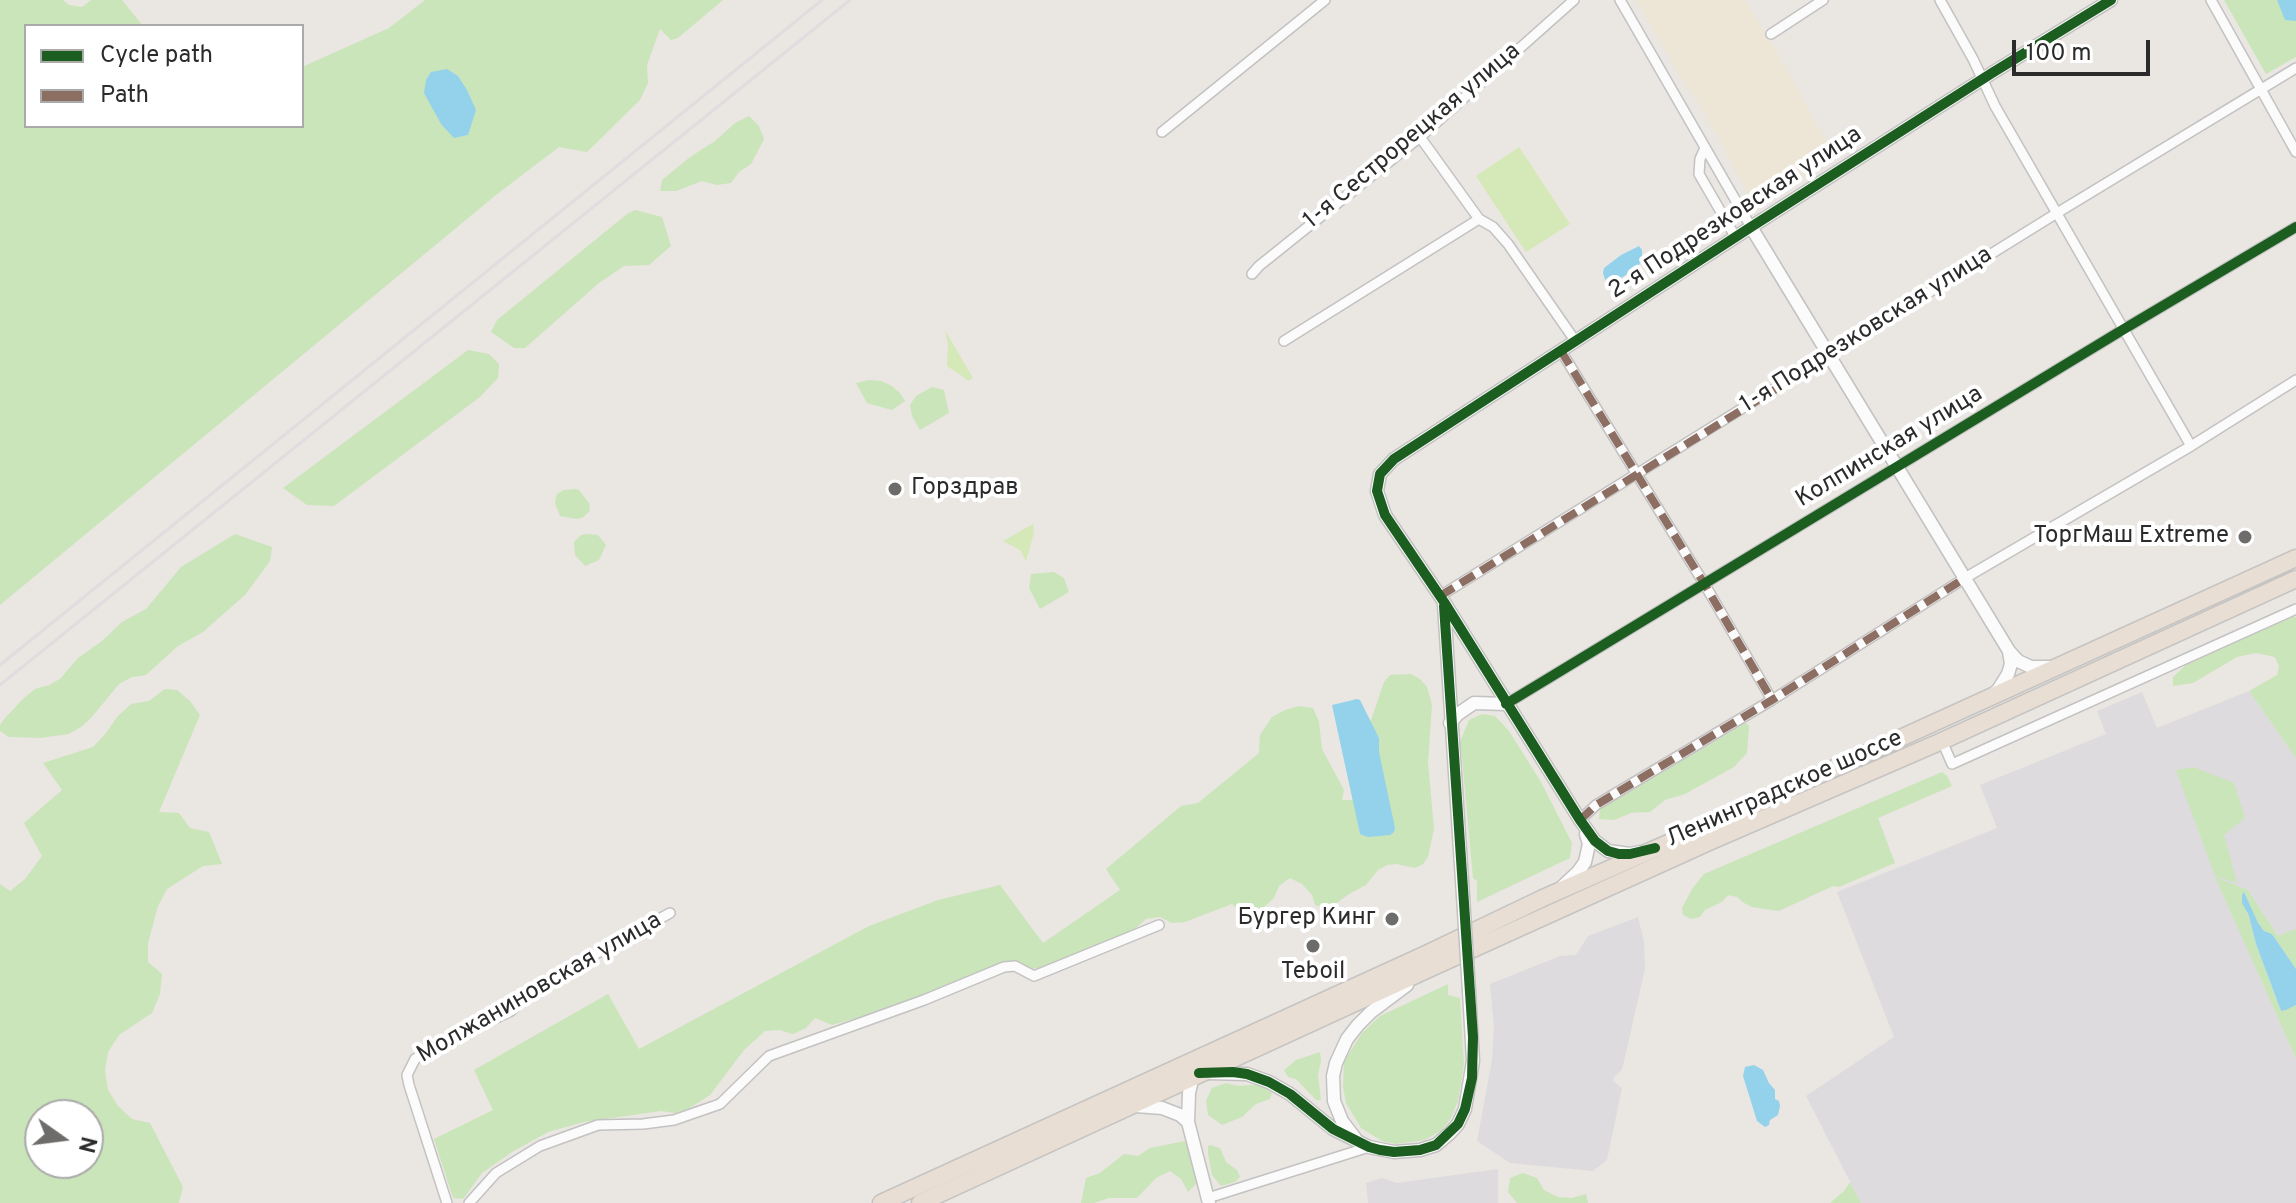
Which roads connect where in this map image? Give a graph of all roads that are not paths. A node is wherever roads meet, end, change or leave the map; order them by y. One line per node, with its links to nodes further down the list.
1 (1325, 0): 12 (street)
2 (1574, 0): 13 (street, 1-я Сестрорецкая улица)
3 (1620, 0): 14 (street)
4 (1823, 0): 8 (street)
5 (1940, 0): 10 (street)
6 (2111, 0): 10 (street, 2-я Подрезковская улица)
7 (2211, 0): 11 (street)
8 (1771, 34)
9 (2296, 68): 11 (street, 1-я Подрезковская улица)
10 (1982, 79): 16 (street); 18 (street, 2-я Подрезковская улица)
11 (2262, 88): 15 (street); 16 (street, 1-я Подрезковская улица)
12 (1162, 132)
13 (1420, 137): 17 (street); 21 (street, 1-я Сестрорецкая улица)
14 (1705, 148): 18 (street); 20 (street)
15 (2296, 152)
16 (2057, 213): 22 (street); 26 (street, 1-я Подрезковская улица)
17 (1479, 219): 23 (street); 24 (street)
18 (1751, 227): 20 (street, 2-я Подрезковская улица); 26 (street)
19 (2296, 227): 22 (street, Колпинская улица)
20 (1736, 238): 24 (street, 2-я Подрезковская улица)
21 (1252, 274)
22 (2124, 329): 28 (street); 29 (street, Колпинская улица)
23 (1284, 341)
24 (1576, 342): 25 (street, 2-я Подрезковская улица)
25 (1561, 351): 30 (street); 35 (street, 2-я Подрезковская улица)
26 (1831, 355): 29 (street); 30 (street, 1-я Подрезковская улица)
27 (2296, 380): 28 (street)
28 (2191, 446): 32 (street)
29 (1898, 466): 32 (street); 34 (street, Колпинская улица)
30 (1636, 473): 34 (street); 35 (street, 1-я Подрезковская улица)
31 (2296, 558): 38 (highway, Ленинградское шоссе)
32 (1965, 578): 37 (street); 40 (street)
33 (2296, 579): 43 (highway, Ленинградское шоссе)
34 (1705, 585): 40 (street); 41 (street, Колпинская улица)
35 (1442, 599): 41 (street); 42 (street)
36 (2296, 609): 43 (street)
37 (2009, 651): 38 (street); 39 (street)
38 (2061, 664): 39 (highway, Ленинградское шоссе)
39 (1989, 698): 45 (highway, Ленинградское шоссе)
40 (1772, 700): 44 (street)
41 (1506, 704): 42 (street); 44 (street)
42 (1450, 723): 53 (street, bridge)
43 (1942, 741): 49 (highway, Ленинградское шоссе)
44 (1580, 820): 45 (street); 46 (street)
45 (1655, 848): 46 (highway, Ленинградское шоссе)
46 (1543, 898): 57 (highway, Ленинградское шоссе)
47 (670, 913): 55 (street, Молжаниновская улица)
48 (1159, 925): 56 (street)
49 (1433, 967): 50 (highway, Ленинградское шоссе); 53 (street)
50 (1196, 1074): 51 (highway, Ленинградское шоссе); 52 (street); 53 (street)
51 (1128, 1106): 52 (street); 58 (highway, Ленинградское шоссе)
52 (1188, 1122): 54 (street)
53 (1365, 1145): 54 (street)
54 (1209, 1200)
55 (447, 1203)
56 (469, 1203)
57 (881, 1203)
58 (920, 1203)

